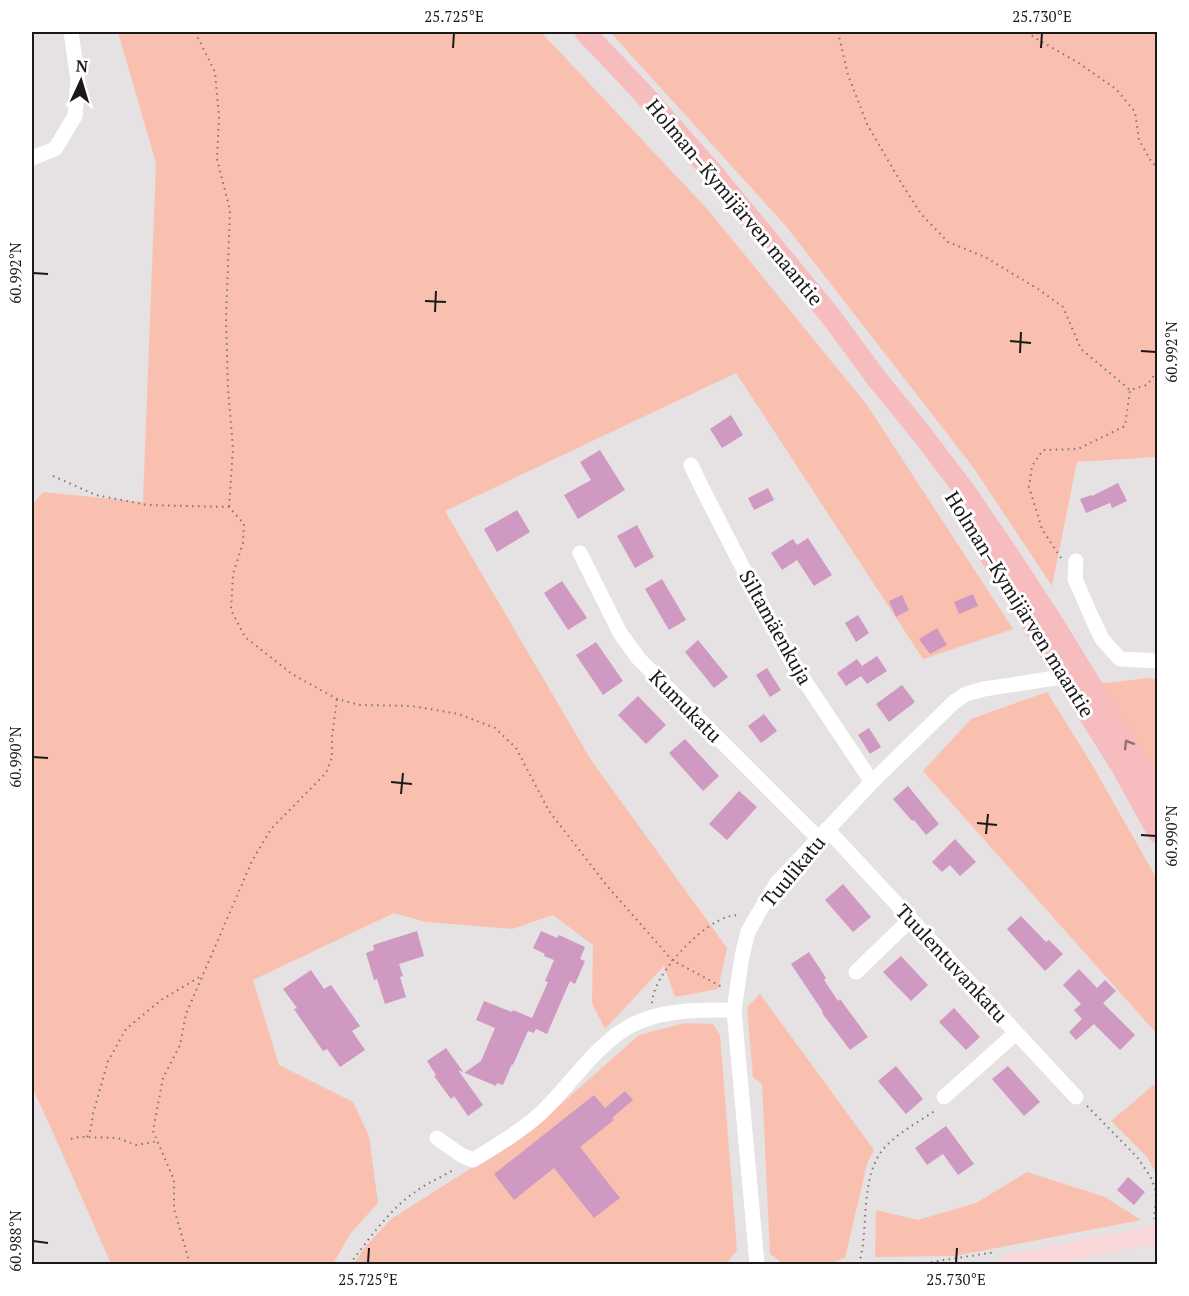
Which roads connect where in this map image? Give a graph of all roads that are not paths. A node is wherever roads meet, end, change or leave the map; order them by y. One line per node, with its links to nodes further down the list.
1 (71, 32): 3 (street)
2 (585, 32): 4 (highway, Holman–Kymijärven maantie)
3 (32, 158)
4 (877, 379): 11 (highway, Holman–Kymijärven maantie, one-way to 4); 12 (highway, Holman–Kymijärven maantie)
5 (692, 465): 10 (street, Siltamäenkuja)
6 (580, 554): 13 (street, Kumukatu)
7 (1076, 561): 8 (street)
8 (1158, 661)
9 (1055, 678): 10 (street, Tuulikatu)
10 (872, 782): 13 (street, Tuulikatu)
11 (1158, 795)
12 (1158, 833)
13 (823, 834): 14 (street, Tuulentuvankatu); 16 (street, Tuulikatu)
14 (912, 919): 15 (street); 17 (street, Tuulentuvankatu)
15 (856, 972)
16 (735, 1003): 20 (street); 22 (street, Tuulikatu)
17 (1016, 1033): 18 (street); 19 (street, Tuulentuvankatu)
18 (944, 1097)
19 (1076, 1097)
20 (437, 1138)
21 (1156, 1234): 23 (main road)
22 (757, 1264)
23 (1008, 1264)

